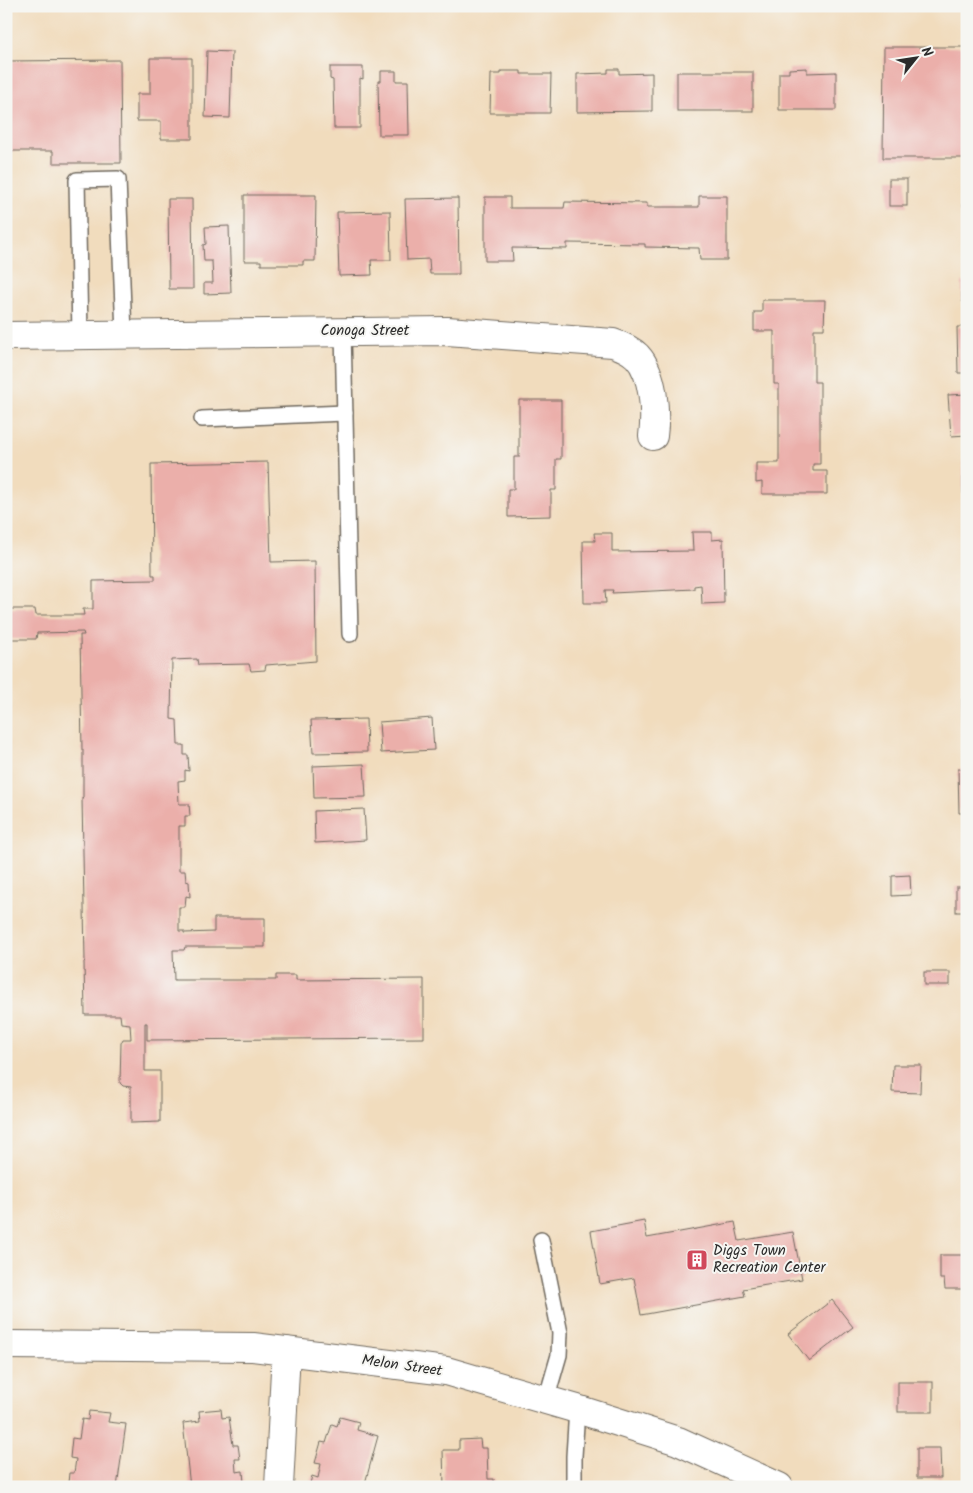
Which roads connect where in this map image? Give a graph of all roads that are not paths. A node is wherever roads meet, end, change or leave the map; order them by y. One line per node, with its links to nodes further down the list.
1 (343, 331): 2 (street, Conoga Street); 5 (lane); 7 (street, Conoga Street)
2 (124, 334): 3 (street, Conoga Street); 3 (lane)
3 (80, 335): 4 (street, Conoga Street)
4 (6, 336)
5 (345, 413): 6 (lane); 8 (lane)
6 (202, 419)
7 (653, 436)
8 (350, 634)
9 (541, 1240): 12 (lane)
10 (6, 1345): 11 (street, Melon Street)
11 (286, 1351): 12 (street, Melon Street); 15 (street)
12 (546, 1400): 13 (street, Melon Street)
13 (577, 1409): 14 (street, Melon Street); 16 (lane)
14 (778, 1486)
15 (280, 1487)
16 (574, 1487)

